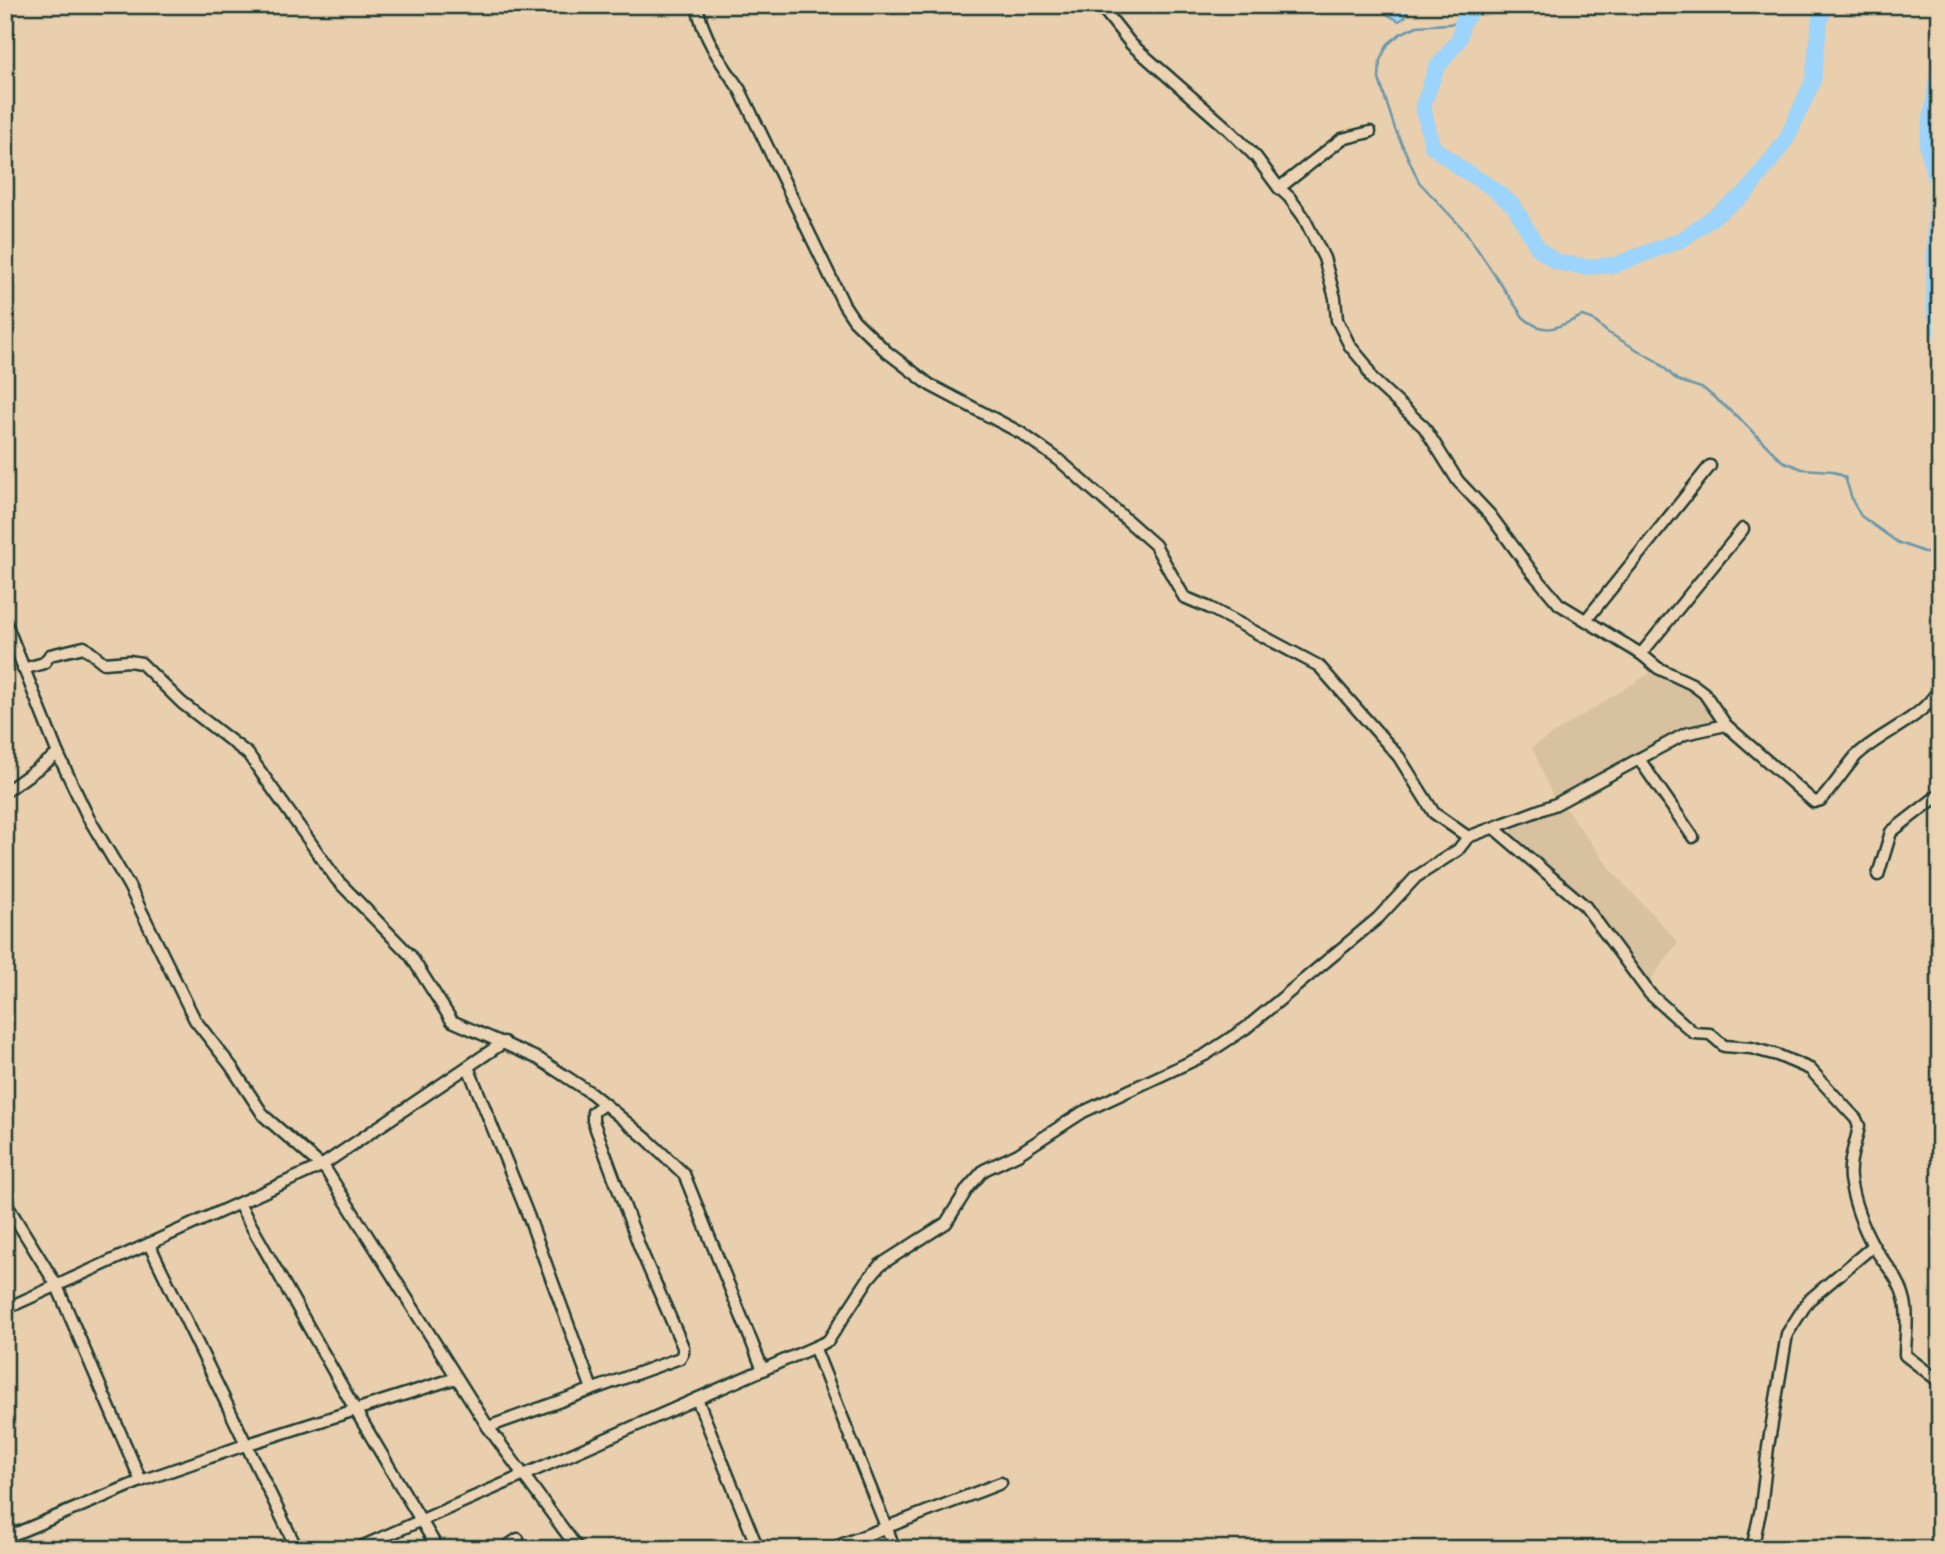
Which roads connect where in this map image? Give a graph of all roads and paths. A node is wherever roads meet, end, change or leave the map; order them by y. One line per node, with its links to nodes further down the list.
1 (697, 5): 18 (street)
2 (1100, 5): 4 (street)
3 (1370, 132): 4 (street)
4 (1279, 188): 7 (street)
5 (1710, 466): 7 (street)
6 (1743, 529): 9 (street)
7 (1586, 620): 9 (street)
8 (5, 621): 10 (street)
9 (1641, 654): 12 (street)
10 (23, 669): 13 (street); 21 (street)
11 (1940, 694): 12 (street)
12 (1727, 725): 14 (street)
13 (58, 754): 15 (street); 24 (street)
14 (1639, 759): 17 (street); 19 (street)
15 (5, 792)
16 (1940, 794): 20 (street)
17 (1495, 829): 18 (street); 28 (street)
18 (1468, 837): 31 (street)
19 (1693, 837)
20 (1878, 875)
21 (504, 1042): 22 (street); 23 (street)
22 (468, 1067): 24 (street); 35 (street)
23 (604, 1104): 32 (street); 35 (street)
24 (321, 1166): 26 (street); 33 (street)
25 (5, 1202): 29 (street)
26 (239, 1203): 27 (street); 37 (street)
27 (149, 1244): 29 (street); 39 (street)
28 (1873, 1246): 34 (street); 55 (street)
29 (57, 1286): 30 (street); 41 (street)
30 (5, 1309)
31 (815, 1349): 32 (street); 44 (street)
32 (763, 1370): 36 (street)
33 (456, 1378): 37 (street); 38 (street)
34 (1940, 1382)
35 (592, 1389): 38 (street)
36 (697, 1399): 40 (street); 52 (street)
37 (356, 1411): 39 (street); 43 (street)
38 (488, 1427): 40 (street)
39 (245, 1445): 41 (street); 47 (street)
40 (521, 1474): 43 (street); 51 (street)
41 (141, 1481): 45 (street)
42 (1001, 1483): 44 (street)
43 (423, 1520): 48 (street); 49 (street)
44 (887, 1525): 53 (street); 54 (street)
45 (5, 1538)
46 (518, 1539): 50 (street)
47 (297, 1549)
48 (356, 1549)
49 (438, 1549)
50 (503, 1549)
51 (578, 1549)
52 (758, 1549)
53 (830, 1549)
54 (895, 1549)
55 (1752, 1549)

